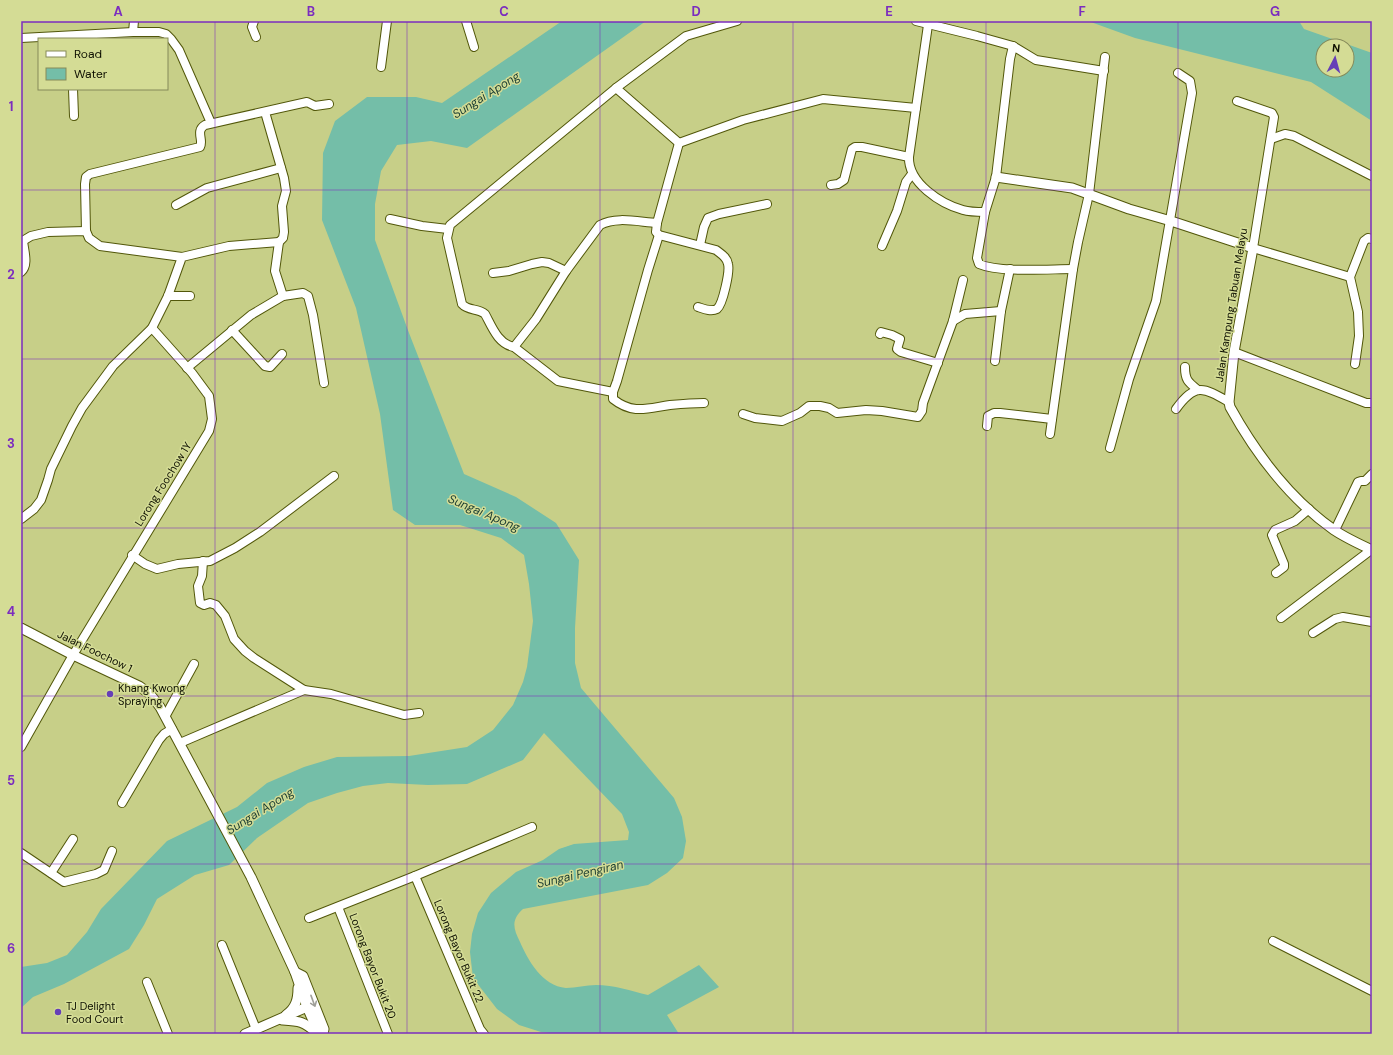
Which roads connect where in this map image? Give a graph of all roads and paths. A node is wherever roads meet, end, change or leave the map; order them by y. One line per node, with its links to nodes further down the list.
1 (134, 21): 8 (street)
2 (254, 21): 10 (street)
3 (387, 21): 15 (street)
4 (466, 21): 12 (street)
5 (737, 21): 18 (street)
6 (916, 21): 7 (street)
7 (928, 25): 13 (street); 22 (street)
8 (133, 32): 9 (street); 25 (street)
9 (70, 37): 11 (street)
10 (256, 37)
11 (21, 38)
12 (474, 46)
13 (1013, 46): 16 (street); 32 (street)
14 (1105, 57): 16 (street)
15 (381, 67)
16 (1104, 71): 34 (street)
17 (1178, 73): 39 (street)
18 (616, 88): 27 (street); 41 (street)
19 (73, 90): 24 (street)
20 (1238, 101): 26 (street, Jalan Kampung Tabuan Melayu)
21 (330, 104): 23 (street)
22 (916, 108): 27 (street); 28 (street)
23 (265, 112): 25 (street); 29 (street)
24 (74, 116)
25 (211, 123): 42 (street)
26 (1271, 139): 31 (street); 49 (street, Jalan Kampung Tabuan Melayu)
27 (679, 142): 40 (street)
28 (910, 157): 30 (street); 33 (street)
29 (281, 168): 36 (street); 46 (street)
30 (912, 174): 37 (street); 48 (street)
31 (1372, 176)
32 (996, 177): 34 (street); 37 (street)
33 (831, 185)
34 (1089, 194): 39 (street); 52 (street)
35 (768, 204): 47 (street)
36 (176, 205)
37 (985, 212): 51 (street)
38 (390, 219): 41 (street)
39 (1171, 221): 49 (street); 86 (street)
40 (656, 223): 43 (street); 53 (street)
41 (448, 229): 67 (street)
42 (86, 231): 45 (street); 50 (street)
43 (659, 235): 47 (street); 77 (street)
44 (1372, 239): 56 (street)
45 (22, 242): 54 (street)
46 (279, 242): 50 (street); 60 (street)
47 (700, 245): 61 (street)
48 (882, 246)
49 (1253, 248): 56 (street); 68 (street, Jalan Kampung Tabuan Melayu)
50 (182, 257): 58 (street)
51 (1010, 269): 52 (street); 62 (street)
52 (1073, 269): 83 (street)
53 (566, 271): 55 (street); 67 (street)
54 (21, 272)
55 (493, 273)
56 (1350, 277): 72 (street)
57 (963, 280): 63 (street)
58 (168, 296): 59 (street); 64 (street)
59 (190, 296)
60 (283, 296): 65 (street); 75 (street)
61 (698, 307)
62 (1002, 311): 63 (street); 70 (street)
63 (953, 321): 71 (street)
64 (152, 328): 74 (street, Lorong Foochow 1Y); 90 (street)
65 (232, 330): 69 (street); 74 (street)
66 (880, 334): 71 (street)
67 (514, 347): 77 (street)
68 (1234, 352): 79 (street, Jalan Kampung Tabuan Melayu); 80 (street)
69 (282, 354)
70 (995, 361)
71 (938, 363): 82 (street)
72 (1355, 364)
73 (1184, 367): 76 (street)
74 (187, 368): 93 (street, Lorong Foochow 1Y)
75 (324, 383)
76 (1198, 390): 79 (street); 81 (street)
77 (613, 392): 78 (street)
78 (704, 402)
79 (1229, 402): 89 (street, Jalan Kampung Tabuan Melayu)
80 (1372, 403)
81 (1176, 409)
82 (743, 414)
83 (1052, 419): 84 (street); 85 (street)
84 (987, 426)
85 (1050, 434)
86 (1110, 448)
87 (1372, 474): 91 (street)
88 (334, 476): 94 (street)
89 (1309, 509): 91 (street, Jalan Kampung Tabuan Melayu); 95 (street)
90 (21, 519)
91 (1335, 530): 92 (street, Jalan Kampung Tabuan Melayu)
92 (1371, 550): 96 (street)
93 (132, 555): 94 (street); 100 (street, Lorong Foochow 1Y)
94 (203, 561): 102 (street)
95 (1276, 573)
96 (1281, 618)
97 (1372, 622): 99 (street)
98 (21, 628): 100 (street, Jalan Foochow 1)
99 (1313, 633)
100 (73, 655): 104 (street, Jalan Foochow 1); 107 (street, Lorong Foochow 1Y)
101 (194, 664): 104 (street)
102 (304, 690): 103 (street); 106 (street)
103 (419, 713)
104 (166, 715): 105 (street, Jalan Foochow 1)
105 (172, 729): 106 (street, Jalan Foochow 1); 108 (street)
106 (180, 743): 119 (street, Jalan Foochow 1)
107 (21, 747)
108 (122, 803)
109 (532, 828): 114 (street)
110 (73, 839): 113 (street)
111 (112, 851): 113 (street)
112 (21, 853): 113 (street)
113 (51, 873)
114 (416, 876): 115 (street); 130 (street, Lorong Bayor Bukit 22)
115 (338, 907): 116 (street); 129 (street, Lorong Bayor Bukit 20)
116 (309, 918)
117 (1273, 941): 121 (street)
118 (222, 945): 124 (street)
119 (296, 975): 122 (street); 123 (street); 128 (street, one-way to 128)
120 (147, 982): 125 (street)
121 (1372, 991)
122 (307, 1007): 123 (street); 127 (street)
123 (279, 1020): 124 (street); 127 (street)
124 (256, 1029): 126 (street)
125 (168, 1034)
126 (245, 1034)
127 (319, 1034)
128 (323, 1034)
129 (388, 1034)
130 (484, 1034)

